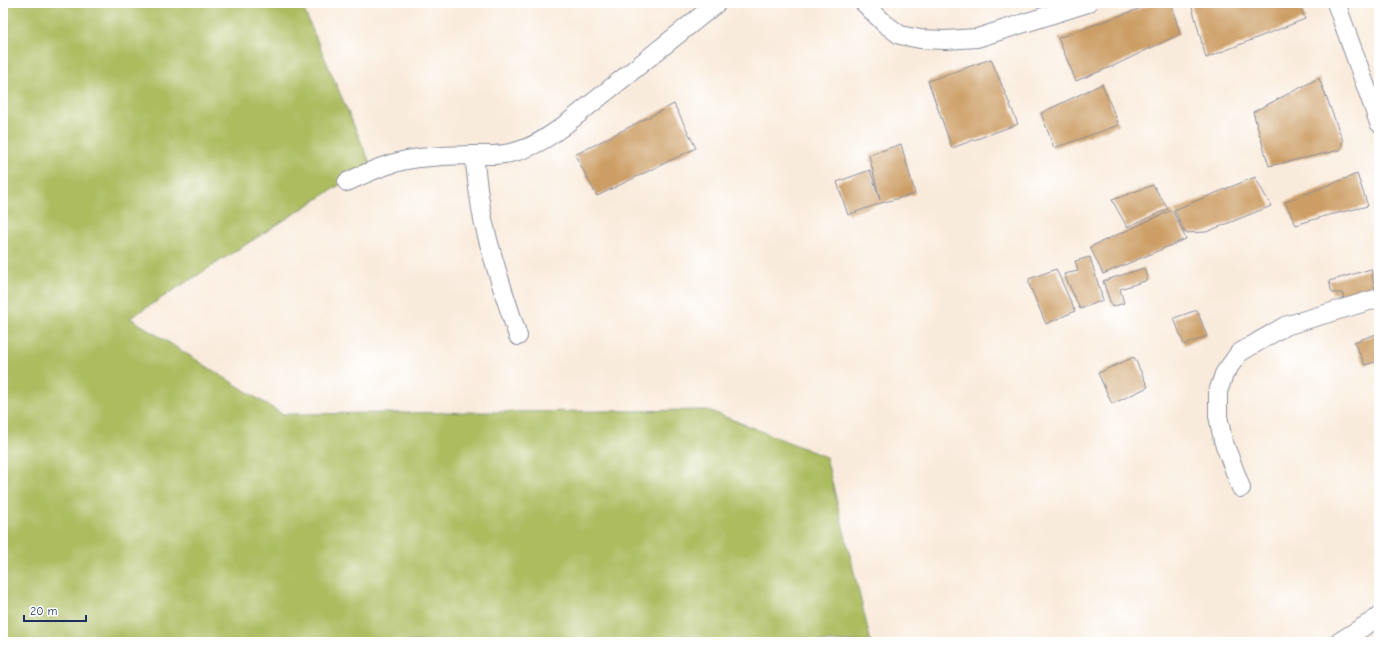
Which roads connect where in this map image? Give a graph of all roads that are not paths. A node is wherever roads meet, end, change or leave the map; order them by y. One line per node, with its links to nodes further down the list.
1 (717, 3): 6 (street)
2 (864, 3): 3 (street)
3 (1088, 3)
4 (1336, 3): 5 (street)
5 (1379, 123)
6 (474, 155): 7 (street); 9 (street)
7 (347, 182)
8 (1379, 298): 10 (street)
9 (518, 336)
10 (1241, 488)
11 (1379, 617): 12 (street)
12 (1339, 642)

